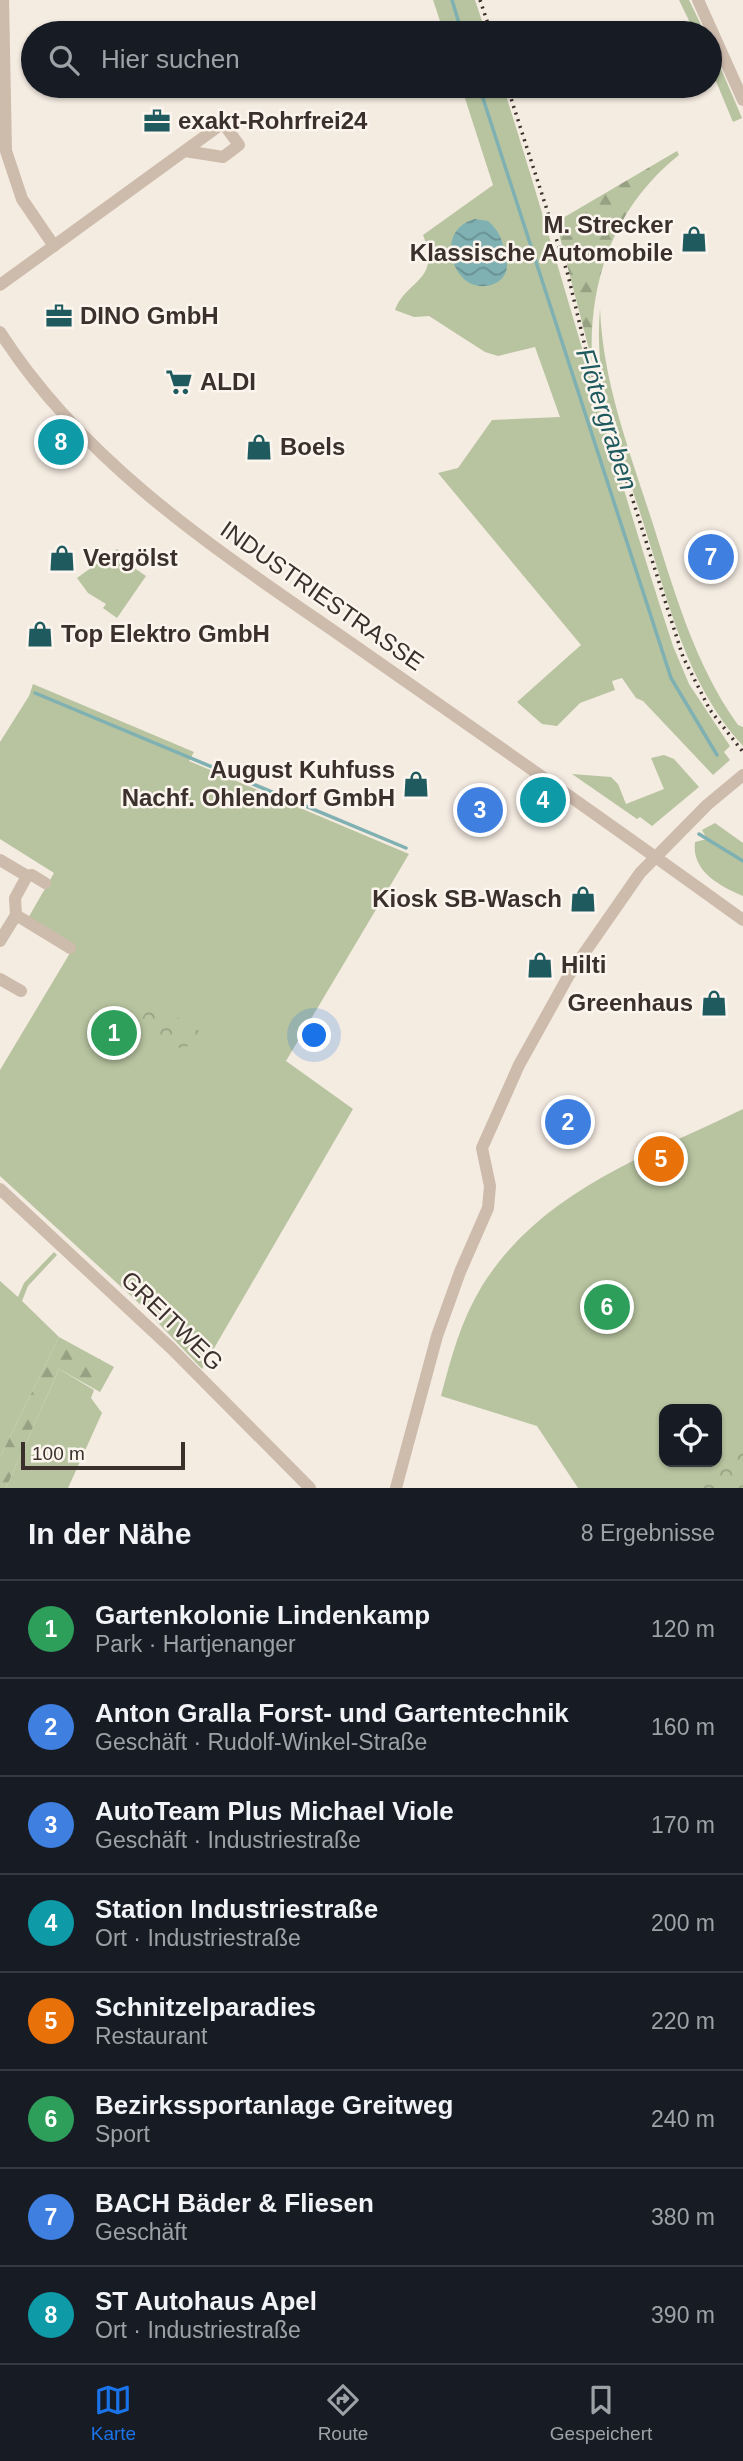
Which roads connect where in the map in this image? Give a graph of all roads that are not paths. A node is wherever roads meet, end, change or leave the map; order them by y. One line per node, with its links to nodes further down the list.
1 (3, 0): 7 (street)
2 (698, 0): 3 (street)
3 (707, 21)
4 (722, 53): 5 (street)
5 (743, 100)
6 (185, 151): 7 (street)
7 (54, 246): 8 (street)
8 (0, 285)
9 (0, 332): 11 (street, INDUSTRIESTRASSE)
10 (743, 775): 11 (street)
11 (654, 857): 16 (street, INDUSTRIESTRASSE); 23 (street)
12 (0, 860): 13 (street)
13 (27, 876): 14 (street); 15 (street)
14 (45, 883)
15 (16, 915): 17 (street); 18 (street)
16 (743, 920)
17 (0, 941)
18 (70, 948)
19 (0, 979): 20 (street)
20 (21, 991)
21 (0, 1189): 22 (street, GREITWEG)
22 (310, 1488)
23 (396, 1488)

